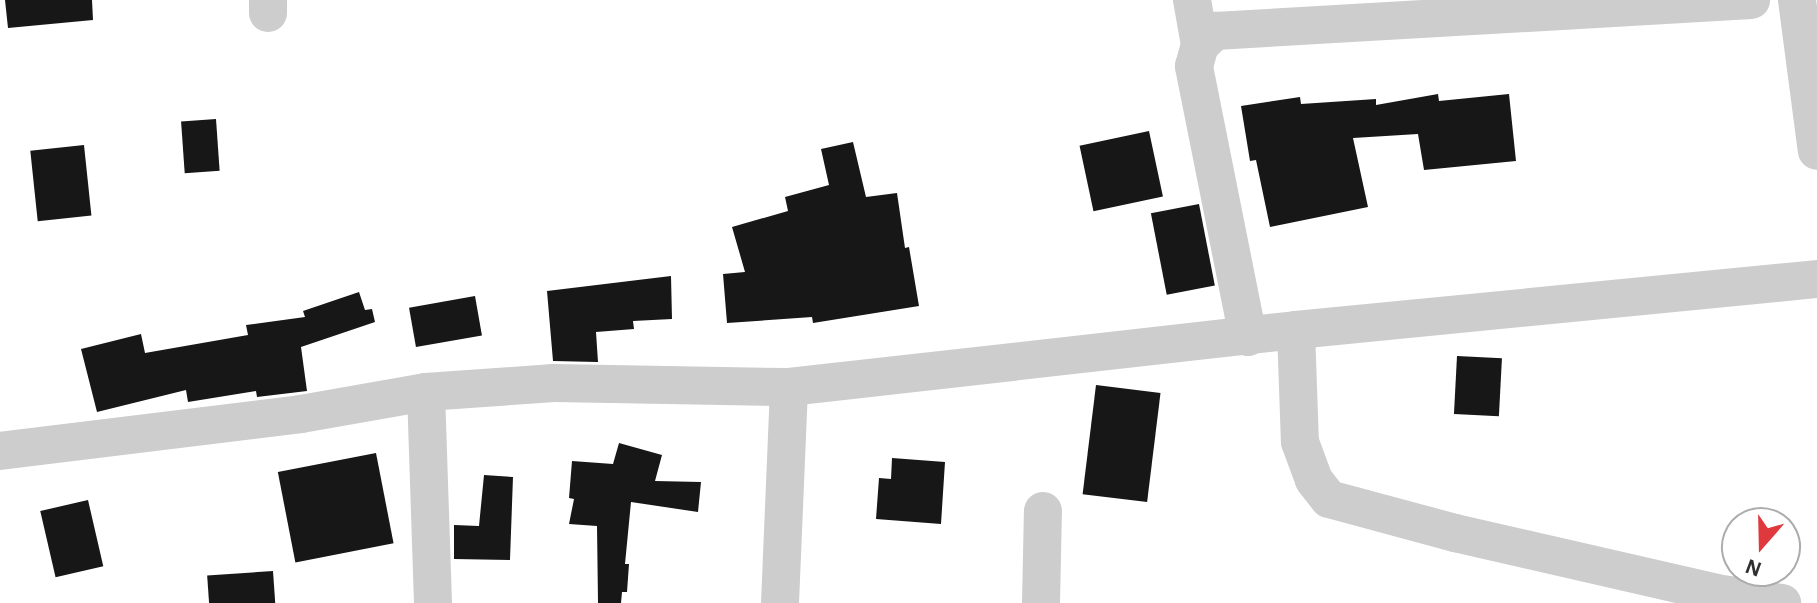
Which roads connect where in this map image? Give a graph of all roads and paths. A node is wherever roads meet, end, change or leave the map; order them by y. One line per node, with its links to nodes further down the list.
1 (1192, 0): 4 (street)
2 (1751, 0): 4 (street)
3 (1797, 0): 5 (street)
4 (1200, 45): 8 (street)
5 (1817, 151)
6 (1817, 279): 7 (street)
7 (1296, 330): 8 (street); 16 (street)
8 (1248, 337): 9 (street)
9 (789, 387): 10 (street); 14 (street)
10 (426, 392): 11 (street); 13 (street)
11 (0, 451)
12 (1043, 511): 15 (street)
13 (433, 603)
14 (780, 603)
15 (1041, 603)
16 (1782, 603)

